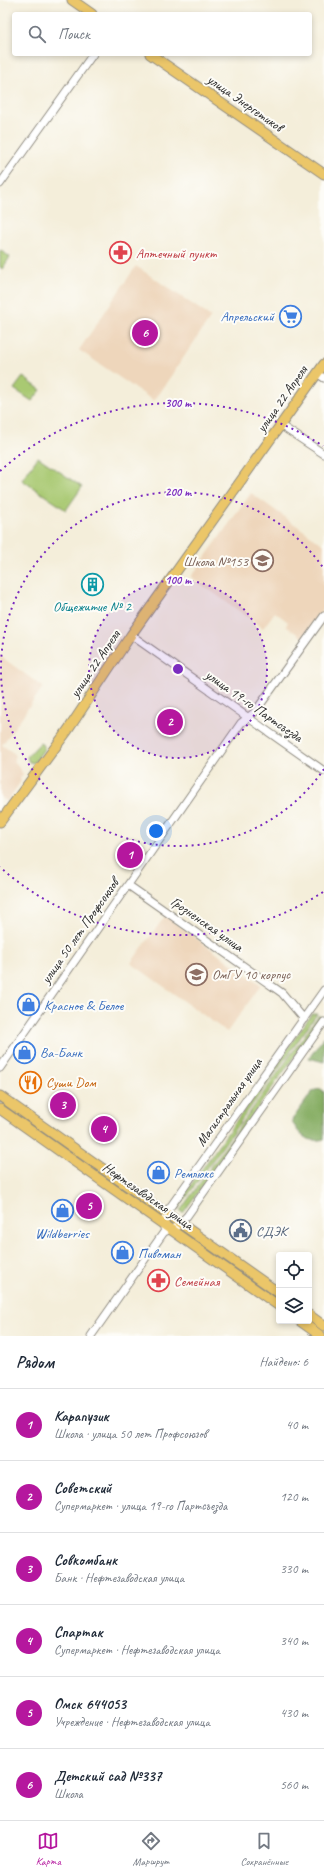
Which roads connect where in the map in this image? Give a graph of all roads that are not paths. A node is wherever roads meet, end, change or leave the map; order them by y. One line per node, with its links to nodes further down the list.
1 (72, 0): 2 (main road)
2 (89, 12)
3 (92, 56): 6 (street)
4 (153, 56): 5 (main road, улица Энергетиков)
5 (324, 174)
6 (0, 184)
7 (324, 364): 8 (main road, улица 22 Апреля)
8 (320, 376): 9 (main road, улица 22 Апреля)
9 (280, 426): 10 (street); 12 (main road, улица 22 Апреля)
10 (324, 454)
11 (324, 616): 13 (street, улица 50 лет Профсоюзов)
12 (131, 635): 13 (street, улица 19-го Партсъезда); 15 (main road, улица 22 Апреля)
13 (247, 718): 14 (street, улица 19-го Партсъезда); 16 (street, улица 50 лет Профсоюзов)
14 (324, 770)
15 (0, 822)
16 (128, 885): 18 (street, Грозненская улица); 20 (street, улица 50 лет Профсоюзов)
17 (324, 990): 18 (street, Магистральная улица)
18 (304, 1019): 23 (street, Магистральная улица)
19 (324, 1022): 24 (street, Магистральная улица)
20 (0, 1068)
21 (0, 1096): 23 (main road, Нефтезаводская улица)
22 (0, 1109): 25 (main road, Нефтезаводская улица)
23 (166, 1213): 24 (main road, Нефтезаводская улица); 25 (street, Магистральная улица)
24 (180, 1224): 25 (street, Магистральная улица); 26 (main road, Нефтезаводская улица)
25 (166, 1229): 27 (main road, Нефтезаводская улица); 31 (street, Магистральная улица)
26 (276, 1291)
27 (276, 1304)
28 (312, 1317): 30 (main road)
29 (304, 1324): 32 (main road)
30 (324, 1326)
31 (91, 1336)
32 (321, 1336)

